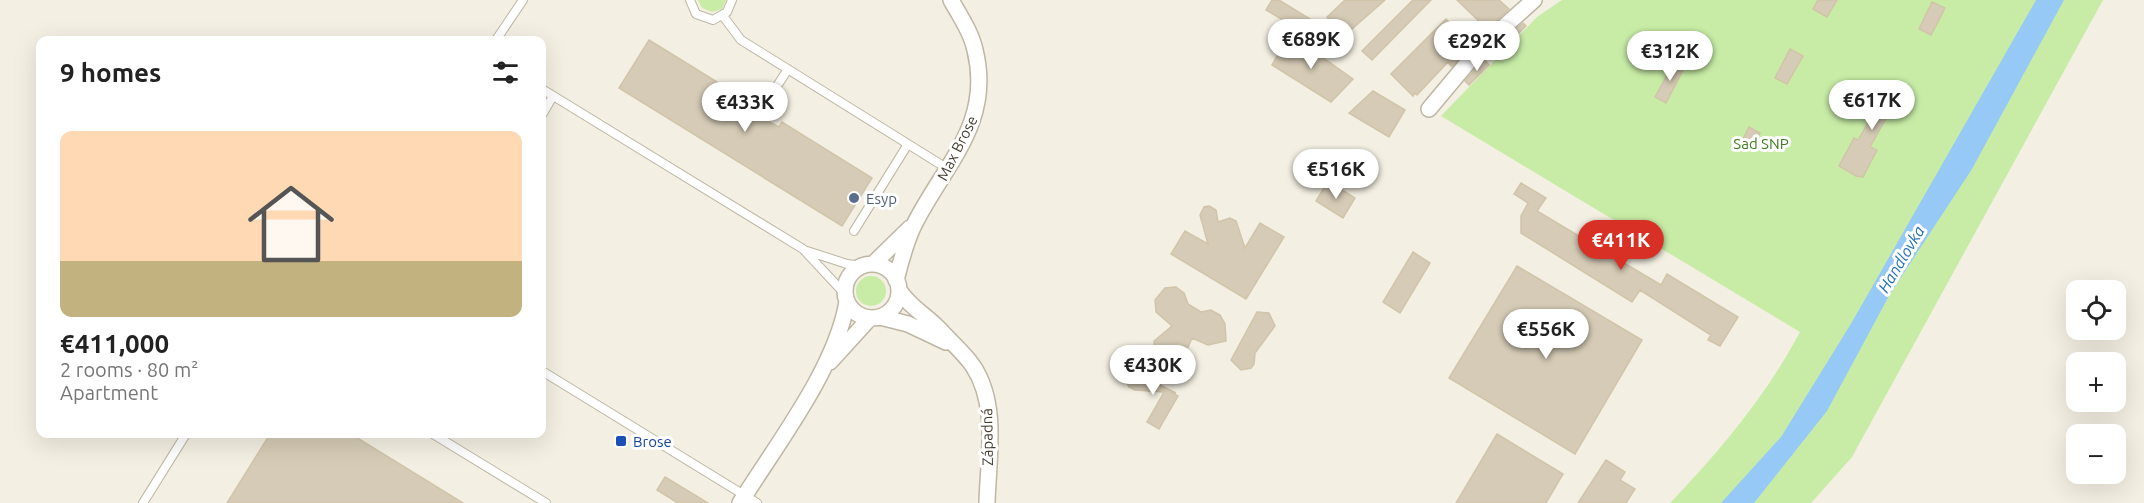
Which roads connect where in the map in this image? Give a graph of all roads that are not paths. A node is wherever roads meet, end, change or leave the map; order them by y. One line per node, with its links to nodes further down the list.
1 (523, 0): 7 (lane)
2 (690, 0): 6 (lane)
3 (732, 0): 6 (lane)
4 (951, 0): 15 (street, Max Brose)
5 (1534, 0): 12 (street)
6 (723, 16): 8 (lane)
7 (499, 36)
8 (788, 69): 13 (lane); 14 (lane)
9 (546, 92): 10 (lane)
10 (553, 96): 11 (lane); 18 (lane)
11 (546, 108)
12 (1429, 109)
13 (761, 111)
14 (908, 144): 15 (lane); 17 (lane)
15 (948, 169): 16 (street, Max Brose)
16 (914, 224): 19 (street, Max Brose); 20 (street, Max Brose)
17 (854, 231)
18 (803, 249): 19 (lane); 21 (lane)
19 (868, 265): 20 (street); 21 (street, Max Brose)
20 (897, 285): 22 (street, Max Brose); 23 (street, Západná)
21 (846, 298): 22 (street); 24 (street, Max Brose)
22 (875, 318): 23 (street, Západná); 24 (street, Max Brose)
23 (954, 346): 31 (street, Západná)
24 (824, 369): 28 (street, Max Brose)
25 (546, 374): 28 (lane)
26 (183, 438): 29 (lane)
27 (440, 438): 30 (lane)
28 (747, 500)
29 (142, 503)
30 (546, 503)
31 (987, 503)

